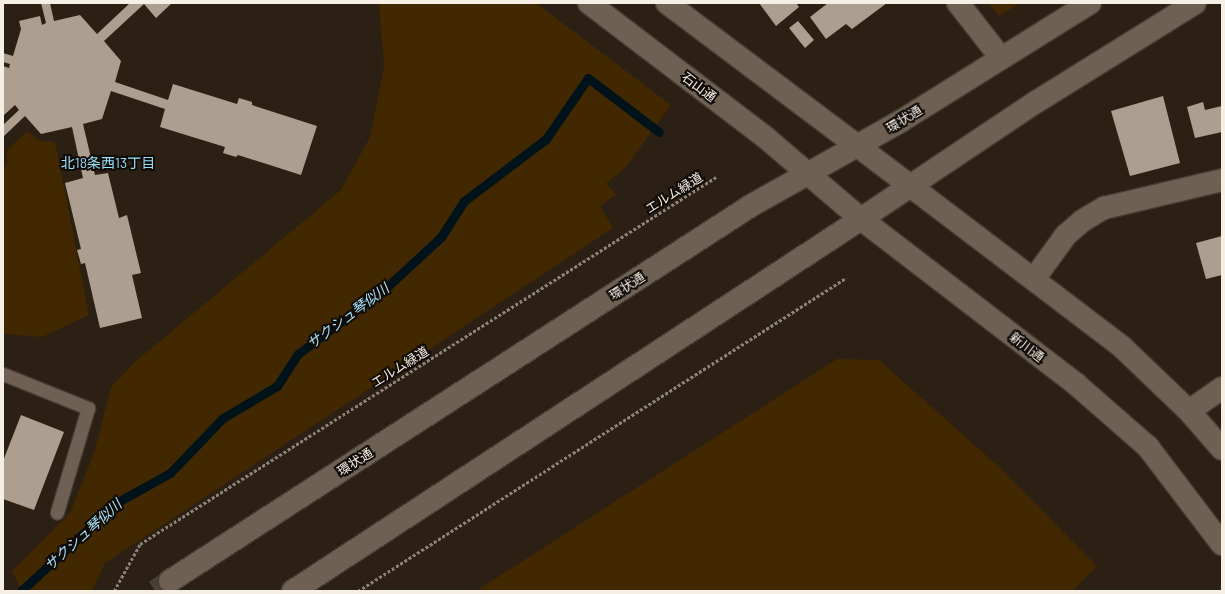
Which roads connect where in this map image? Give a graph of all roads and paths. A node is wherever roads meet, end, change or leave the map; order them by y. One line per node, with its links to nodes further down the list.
1 (588, 3): 8 (street, 石山通)
2 (667, 3): 7 (street)
3 (958, 3): 6 (street)
4 (1090, 3): 6 (street, 環状通)
5 (1195, 3): 11 (street)
6 (1001, 58): 7 (street, 環状通)
7 (859, 147): 8 (street, 環状通); 11 (street)
8 (809, 173): 12 (street, 新川通); 21 (street, 環状通)
9 (716, 177): 22 (path, エルム緑道)
10 (1222, 180): 14 (street)
11 (910, 186): 12 (street); 14 (street)
12 (862, 219): 20 (street, 新川通); 23 (street)
13 (846, 278): 24 (path)
14 (1034, 278): 17 (street)
15 (3, 374): 19 (lane)
16 (1222, 388): 17 (street)
17 (1189, 411): 18 (street)
18 (1222, 449)
19 (57, 512)
20 (1222, 544)
21 (170, 581)
22 (114, 591)
23 (293, 591)
24 (358, 591)

